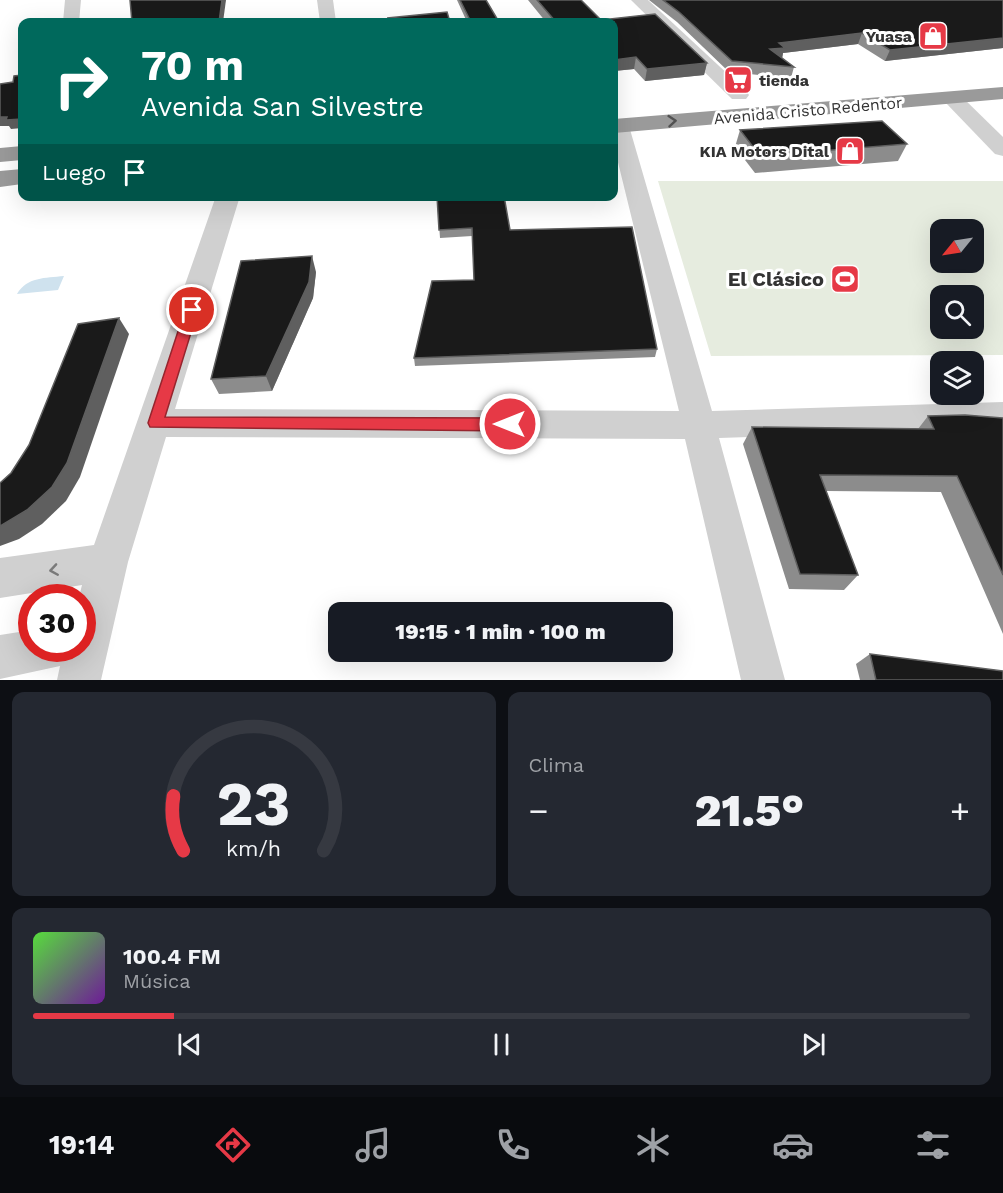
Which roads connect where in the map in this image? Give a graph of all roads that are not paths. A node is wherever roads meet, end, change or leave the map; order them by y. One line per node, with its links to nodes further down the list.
1 (73, 0): 4 (street)
2 (325, 0): 5 (street)
3 (639, 0): 8 (street)
4 (71, 18)
5 (327, 18)
6 (1003, 74): 8 (highway, Avenida Cristo Redentor)
7 (1003, 93): 9 (highway, Avenida Cristo Redentor)
8 (739, 95): 10 (highway, Avenida Cristo Redentor)
9 (952, 98): 11 (highway, Avenida Cristo Redentor, one-way to 9); 13 (street)
10 (618, 118)
11 (618, 119)
12 (618, 130): 21 (street)
13 (1003, 149)
14 (18, 153): 15 (highway)
15 (0, 155)
16 (18, 177): 17 (highway)
17 (0, 179)
18 (226, 201): 20 (street)
19 (1003, 415): 21 (street)
20 (156, 423): 21 (street); 22 (street)
21 (699, 425): 27 (street)
22 (108, 562): 23 (street, one-way to 23); 24 (street)
23 (0, 578)
24 (96, 596)
25 (18, 656): 26 (street)
26 (0, 657)
27 (763, 680)

